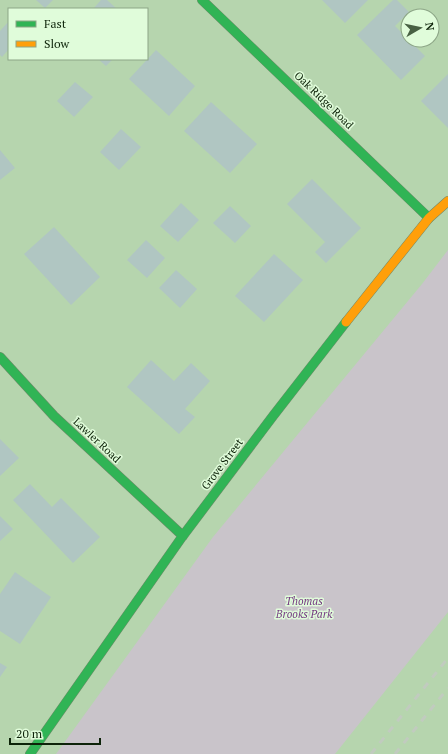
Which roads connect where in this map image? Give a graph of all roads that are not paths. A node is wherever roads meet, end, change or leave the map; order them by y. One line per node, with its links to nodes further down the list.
1 (202, 0): 3 (street, Oak Ridge Road)
2 (448, 201): 3 (street, Grove Street)
3 (429, 218): 5 (street, Grove Street)
4 (0, 357): 5 (street, Lawler Road)
5 (183, 536): 6 (street, Grove Street)
6 (30, 754)

